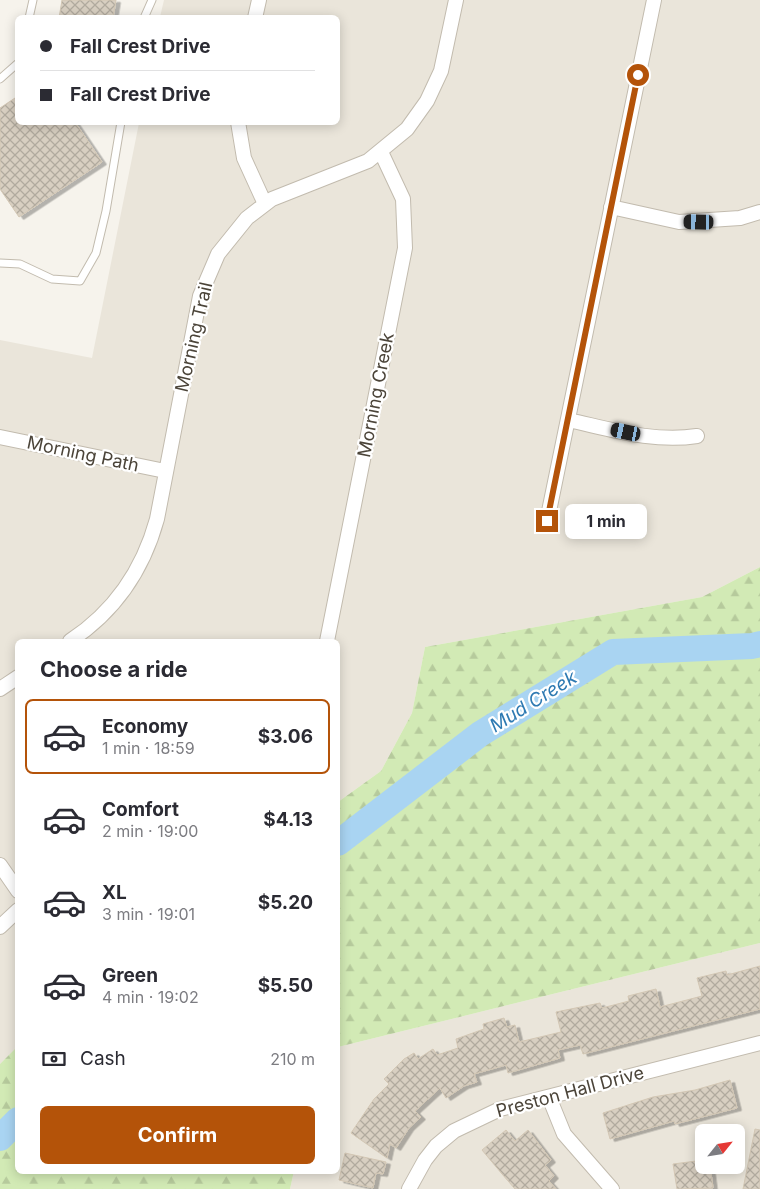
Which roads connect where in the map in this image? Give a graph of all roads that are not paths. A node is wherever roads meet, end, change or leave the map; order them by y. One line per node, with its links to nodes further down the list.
1 (33, 0): 6 (lane)
2 (152, 0): 7 (lane)
3 (259, 0): 8 (street)
4 (456, 0): 13 (street, Morning Trail)
5 (654, 0): 15 (street)
6 (30, 15)
7 (145, 15)
8 (256, 15)
9 (15, 66): 10 (lane)
10 (0, 79)
11 (120, 125): 17 (lane)
12 (238, 125): 14 (street)
13 (381, 152): 14 (street, Morning Trail); 24 (street, Morning Creek)
14 (265, 204): 21 (street, Morning Trail)
15 (611, 207): 16 (street); 18 (street)
16 (760, 212)
17 (0, 263)
18 (568, 420): 19 (street); 22 (street)
19 (697, 436)
20 (0, 437): 21 (street, Morning Path)
21 (165, 471): 23 (street, Morning Trail)
22 (547, 521)
23 (73, 639)
24 (327, 639)
25 (15, 679): 26 (street)
26 (0, 689)
27 (0, 865): 28 (street)
28 (15, 887)
29 (15, 913): 30 (street)
30 (0, 927)
31 (760, 1043): 32 (street, Preston Hall Drive)
32 (549, 1097): 33 (street, Preston Hall Drive); 34 (street)
33 (410, 1189)
34 (612, 1189)

